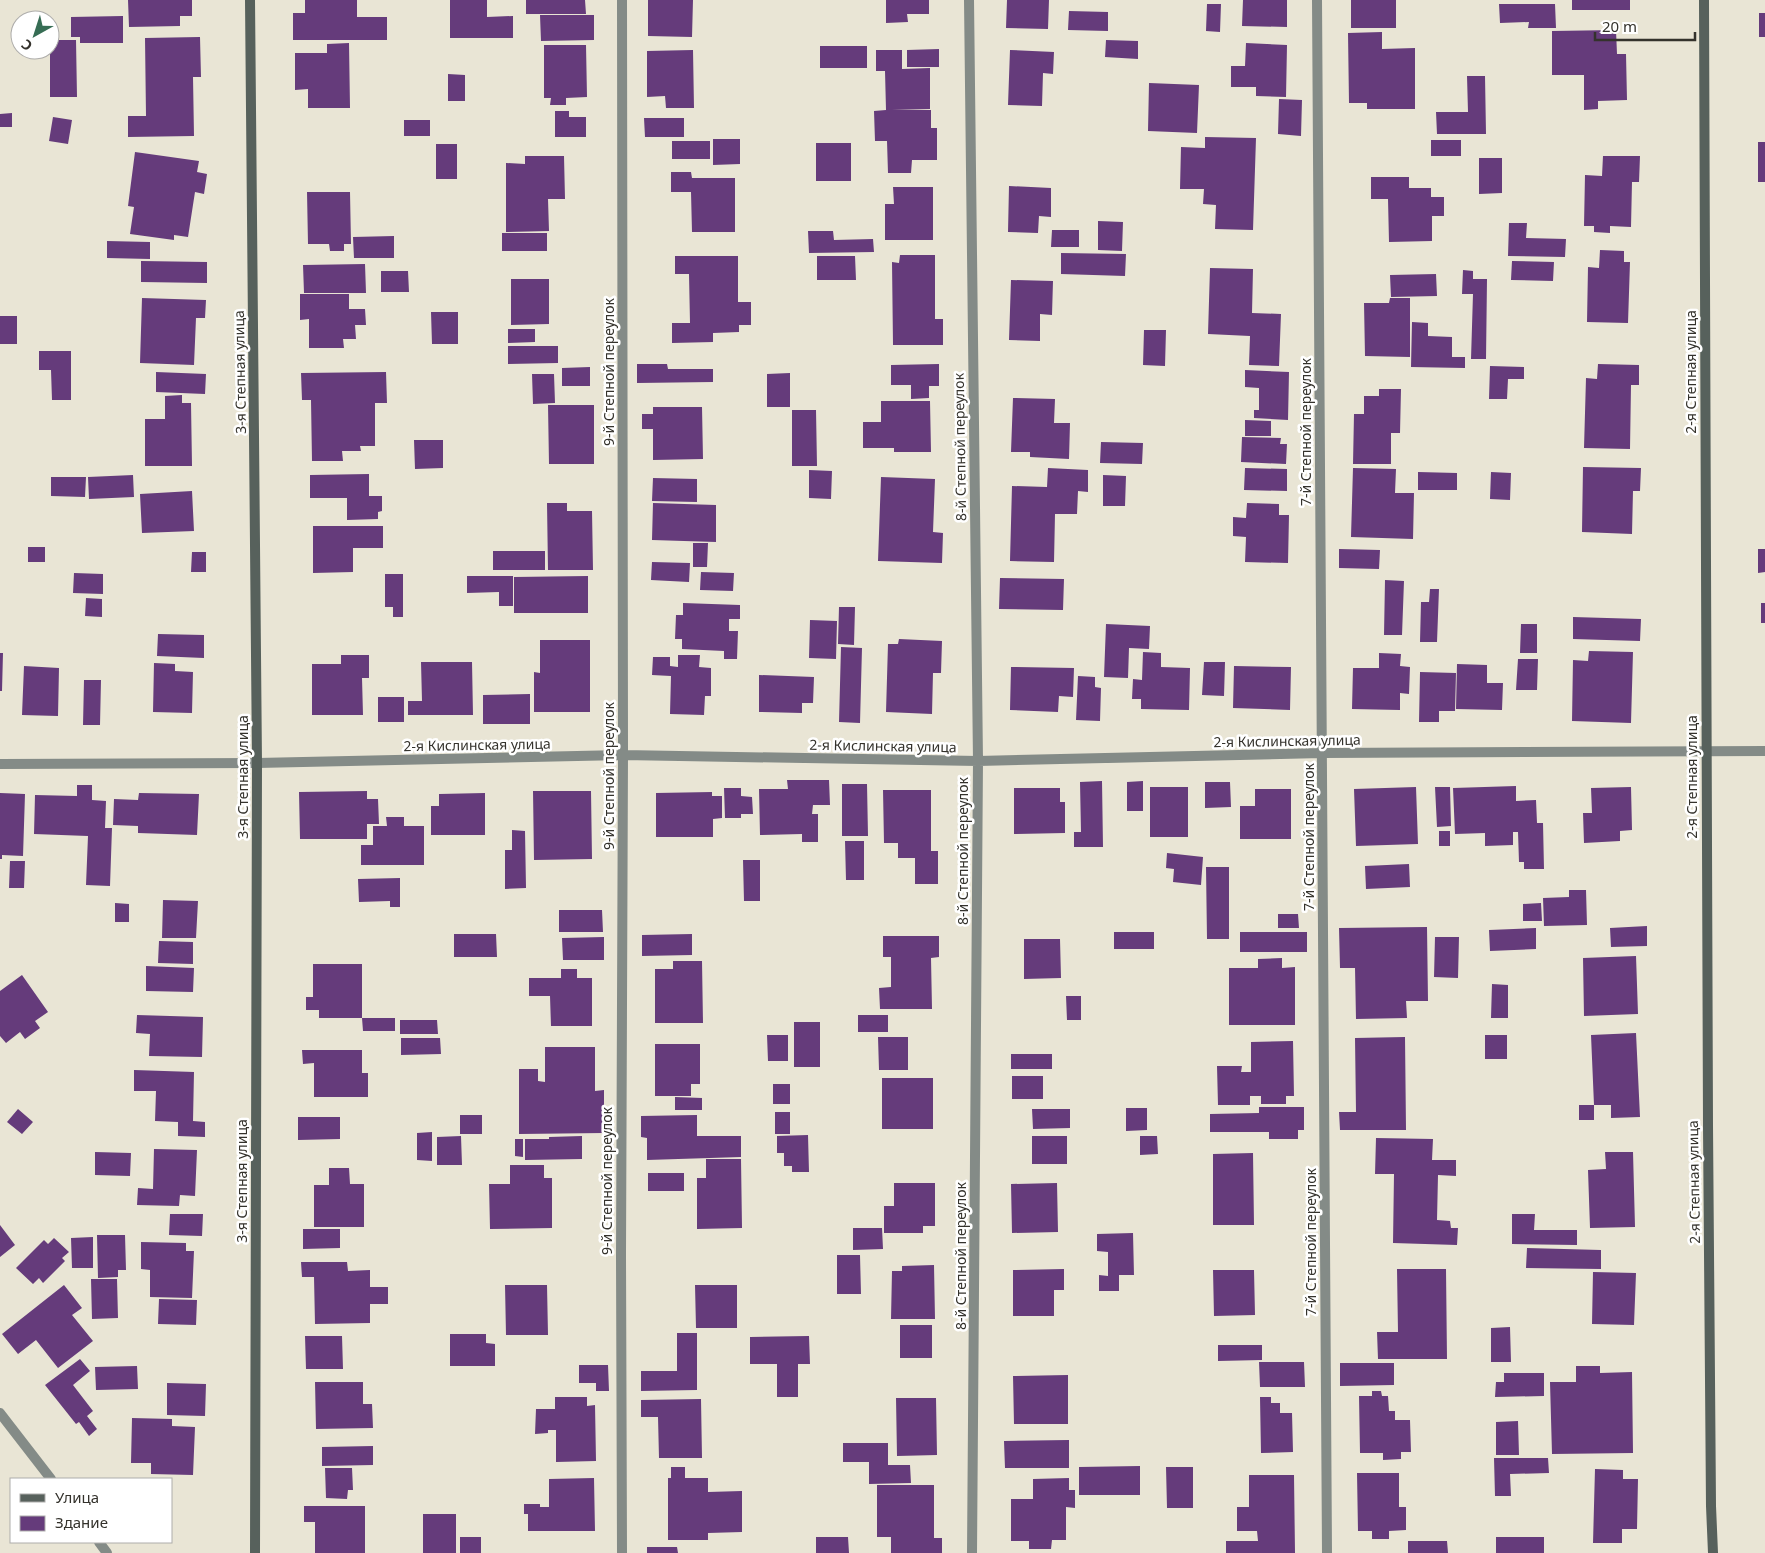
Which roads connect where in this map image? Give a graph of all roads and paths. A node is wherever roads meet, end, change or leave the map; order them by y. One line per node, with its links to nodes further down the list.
1 (250, 0): 11 (street, 3-я Степная улица)
2 (622, 0): 9 (street, 9-й Степной переулок)
3 (969, 0): 10 (street, 8-й Степной переулок)
4 (1317, 0): 8 (street, 7-й Степной переулок)
5 (1704, 0): 7 (street, 2-я Степная улица)
6 (1765, 751): 7 (street, 2-я Кислинская улица)
7 (1706, 752): 8 (street, 2-я Кислинская улица); 19 (street, 2-я Степная улица)
8 (1322, 753): 10 (street, 2-я Кислинская улица); 18 (street, 7-й Степной переулок)
9 (623, 755): 10 (street, 2-я Кислинская улица); 11 (street, 2-я Кислинская улица); 16 (street, 9-й Степной переулок)
10 (978, 761): 17 (street, 8-й Степной переулок)
11 (257, 763): 12 (street, 2-я Кислинская улица); 15 (street, 3-я Степная улица)
12 (0, 764)
13 (0, 1413): 14 (street)
14 (50, 1478)
15 (255, 1553)
16 (622, 1553)
17 (972, 1553)
18 (1327, 1553)
19 (1713, 1553)

